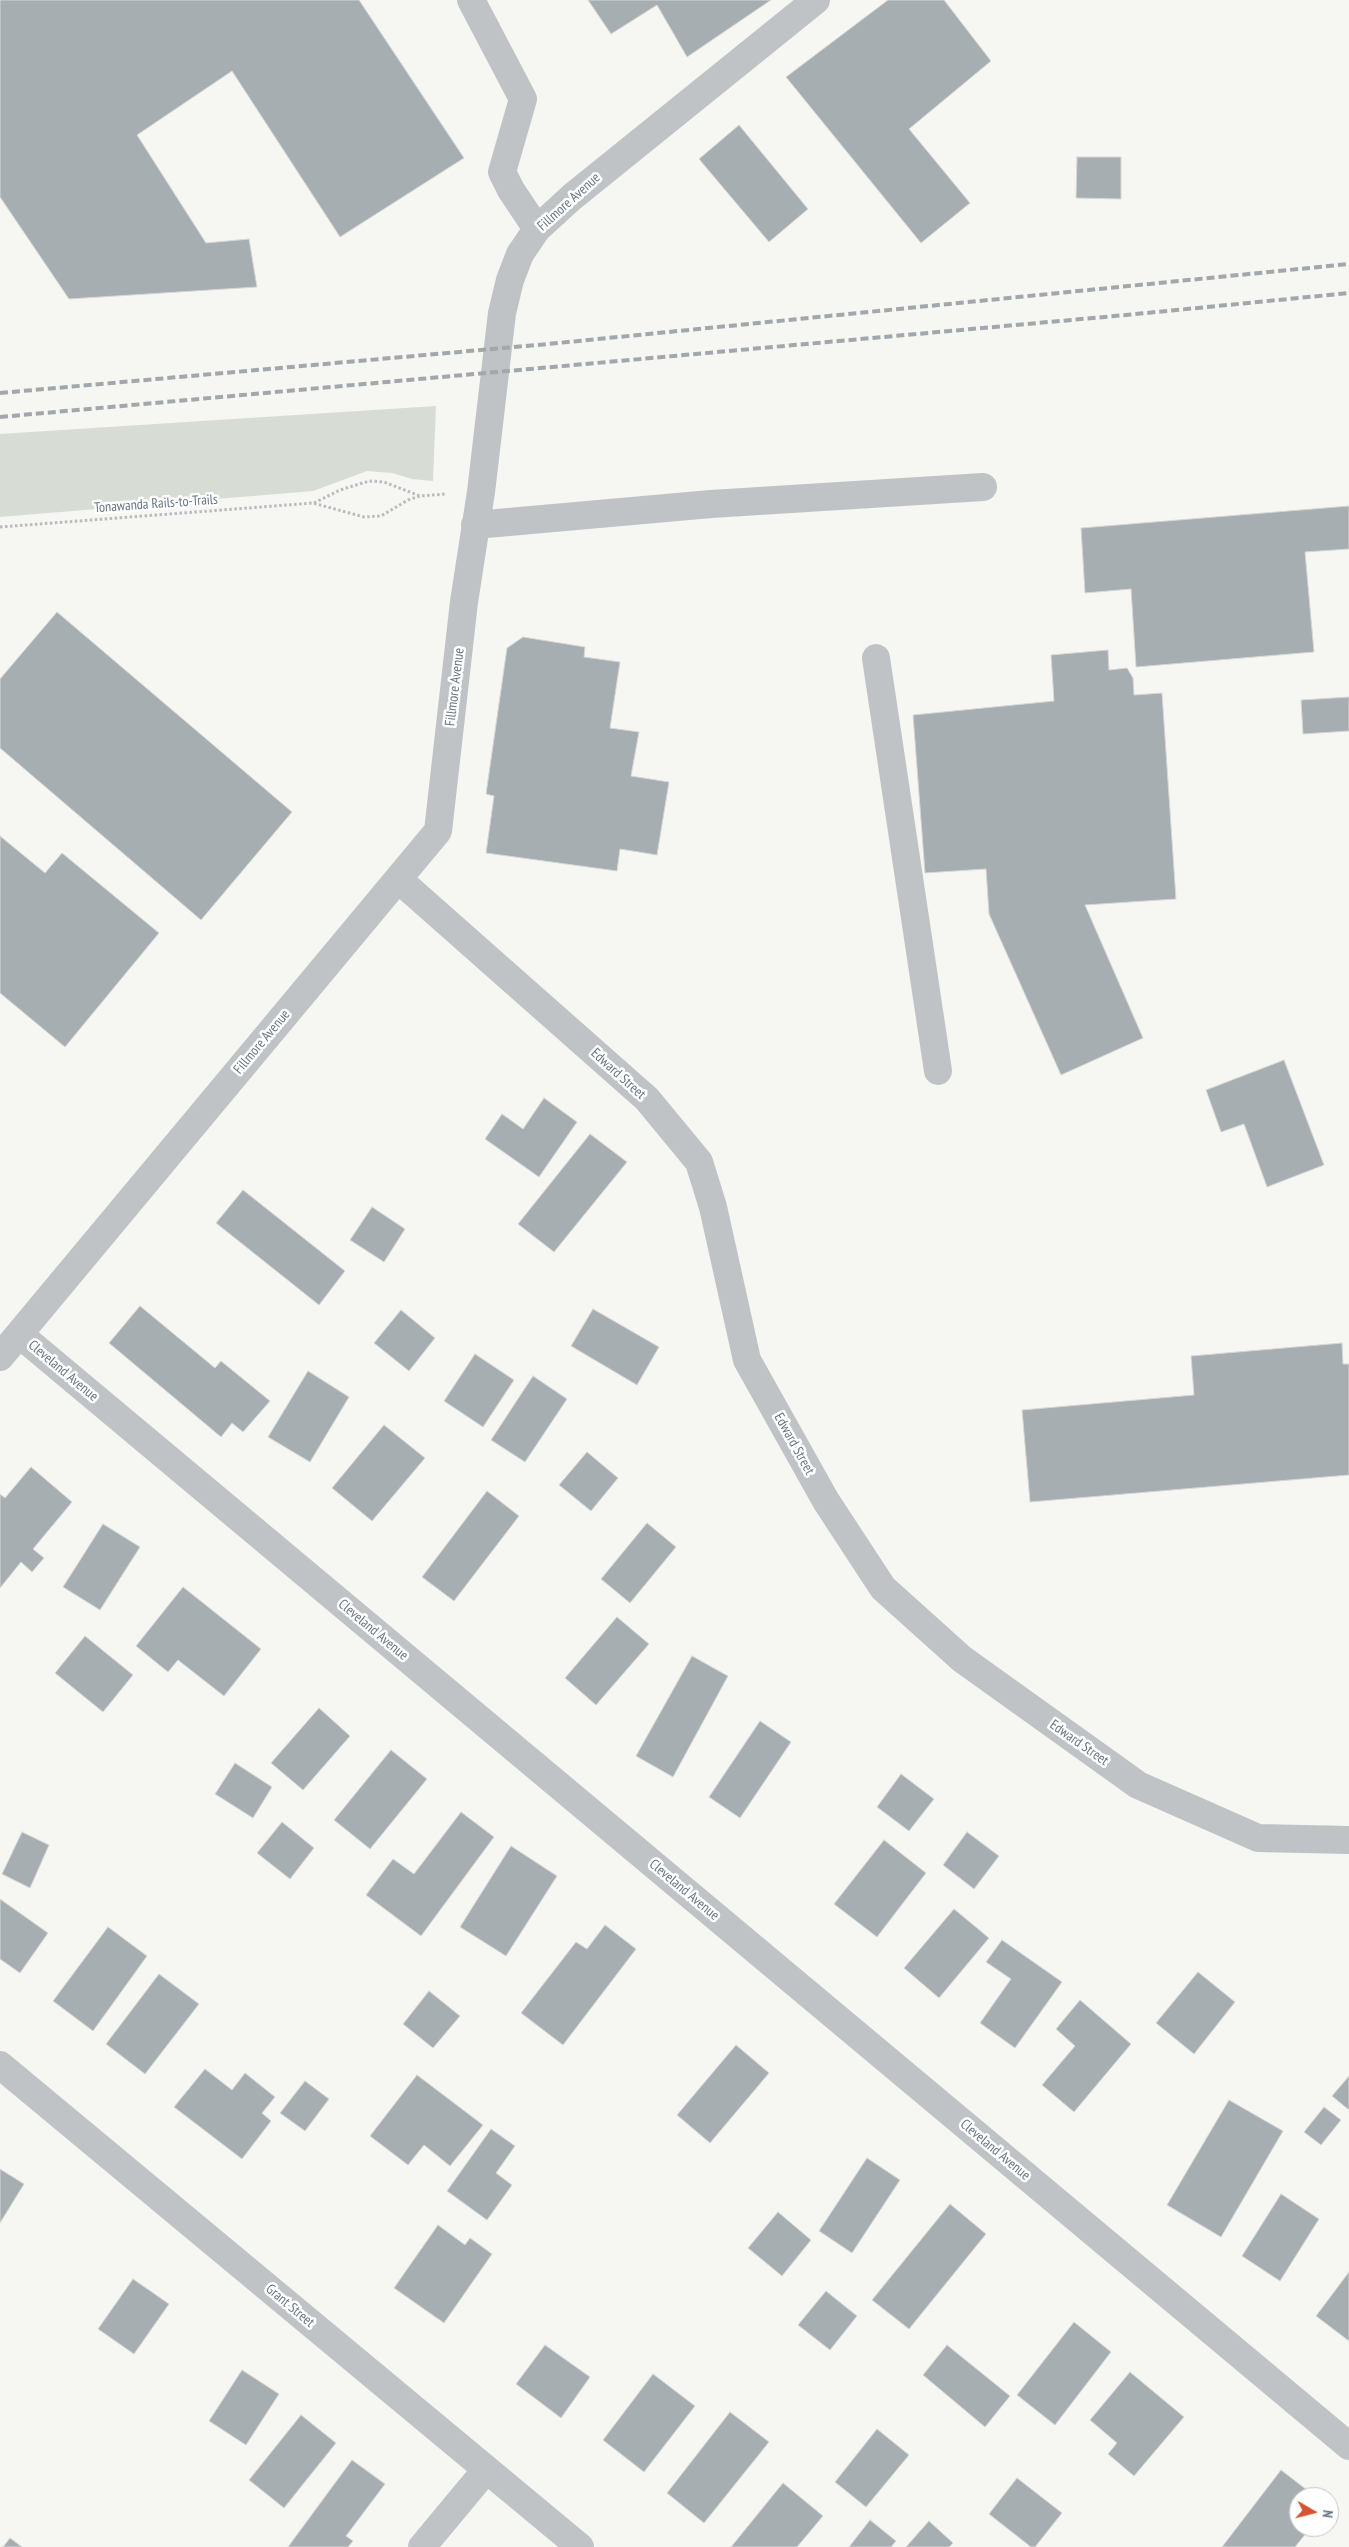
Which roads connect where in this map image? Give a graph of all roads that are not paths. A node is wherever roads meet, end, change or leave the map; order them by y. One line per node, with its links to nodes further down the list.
1 (471, 0): 3 (street)
2 (816, 0): 3 (street, Fillmore Avenue)
3 (537, 229): 5 (street, Fillmore Avenue)
4 (983, 487): 5 (street)
5 (475, 525): 7 (street, Fillmore Avenue)
6 (876, 658): 8 (street)
7 (398, 878): 9 (street, Fillmore Avenue); 11 (street, Edward Street)
8 (938, 1071)
9 (19, 1334): 10 (street, Fillmore Avenue); 13 (street, Cleveland Avenue)
10 (0, 1357)
11 (1349, 1840)
12 (0, 2065): 14 (street, Grant Street)
13 (1349, 2446)
14 (486, 2470): 15 (street); 16 (street, Grant Street)
15 (422, 2547)
16 (580, 2547)

